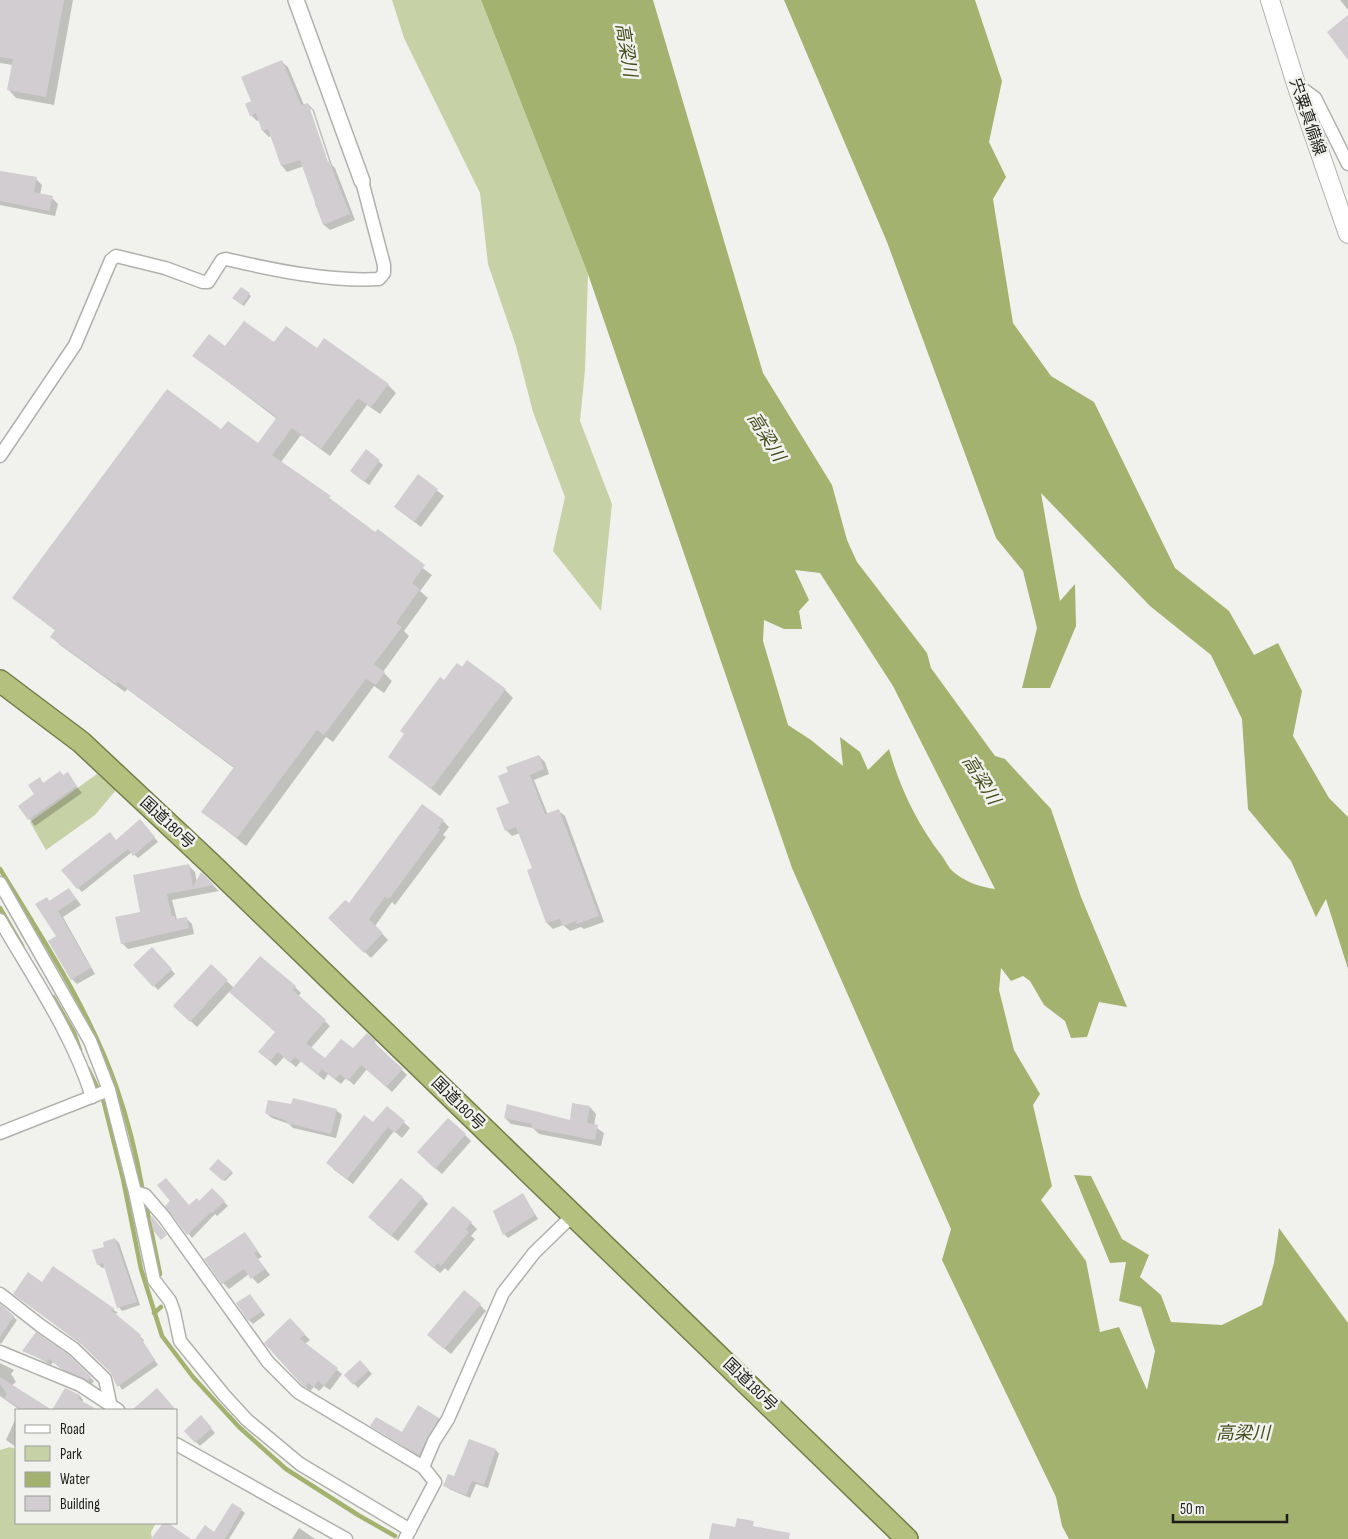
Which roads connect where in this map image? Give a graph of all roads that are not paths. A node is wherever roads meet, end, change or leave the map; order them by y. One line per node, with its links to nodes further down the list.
1 (296, 0): 5 (street)
2 (1270, 0): 3 (main road, 宍粟真備線)
3 (1296, 84): 4 (street); 6 (main road, 宍粟真備線)
4 (1348, 164)
5 (362, 181): 7 (street)
6 (1348, 234)
7 (0, 456)
8 (0, 681): 14 (highway, 国道180号)
9 (0, 883): 11 (street)
10 (0, 920): 11 (street)
11 (101, 1094): 12 (street); 13 (street)
12 (0, 1133)
13 (140, 1193): 19 (street); 20 (street)
14 (572, 1216): 19 (street); 22 (highway, 国道180号)
15 (0, 1294): 17 (street)
16 (0, 1352): 17 (street)
17 (114, 1407)
18 (178, 1445): 21 (street)
19 (422, 1467): 20 (street)
20 (408, 1534)
21 (346, 1539)
22 (907, 1539)

